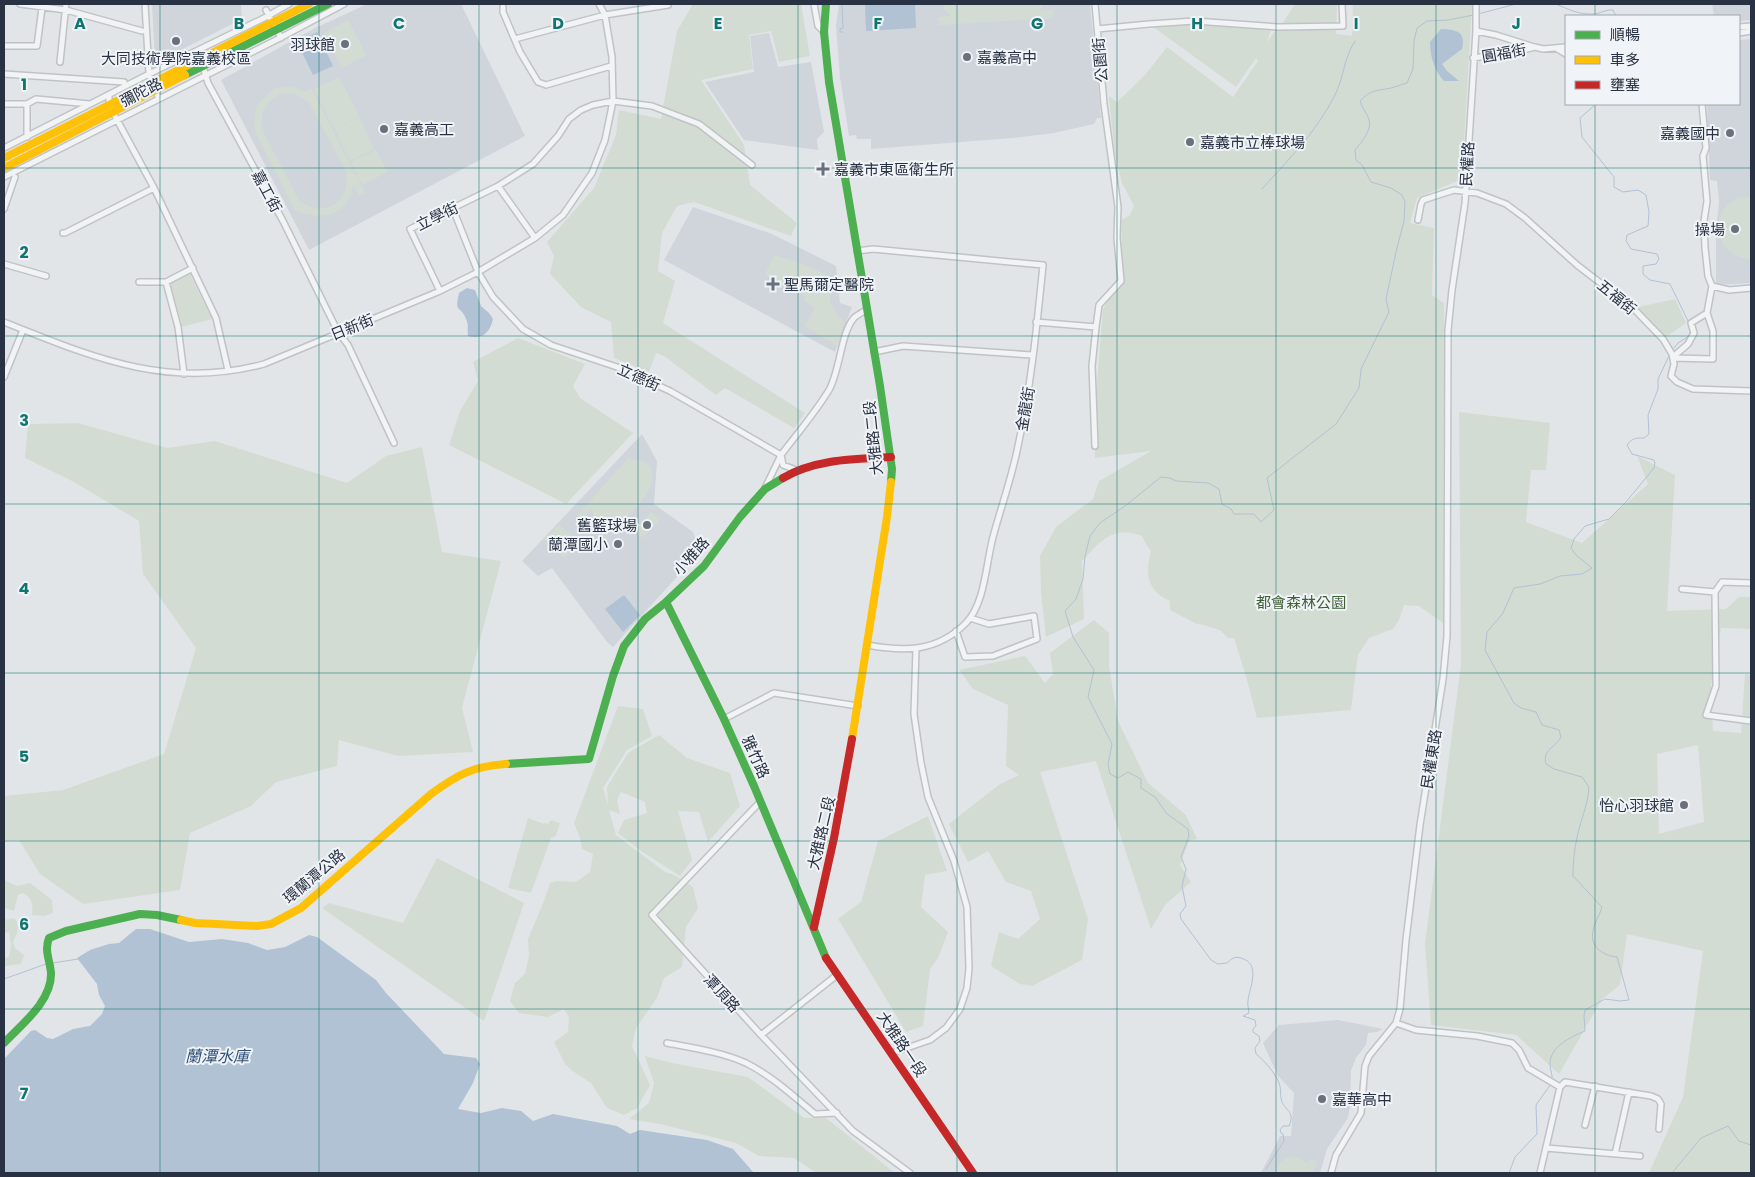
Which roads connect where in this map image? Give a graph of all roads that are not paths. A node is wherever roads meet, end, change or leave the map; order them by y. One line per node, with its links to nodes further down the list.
1 (20, 4): 16 (street)
2 (66, 4): 18 (street)
3 (145, 4): 38 (street)
4 (289, 4): 20 (street, 彌陀路)
5 (309, 4): 20 (street, 彌陀路)
6 (328, 4): 17 (street, 彌陀路)
7 (344, 4): 17 (street, 彌陀路)
8 (600, 4): 19 (street, 日新街)
9 (814, 4): 24 (street)
10 (826, 4): 24 (street, 大雅路二段)
11 (1095, 4): 21 (street)
12 (1342, 4): 21 (street, 公園街)
13 (1476, 4): 23 (street, 民權路)
14 (668, 5): 19 (street)
15 (503, 7): 26 (street)
16 (42, 8): 18 (street); 27 (street)
17 (318, 9): 20 (street, 彌陀路); 25 (street, 彌陀路)
18 (66, 10): 22 (street); 34 (street)
19 (604, 15): 26 (street); 35 (street, 日新街)
20 (271, 19): 25 (street); 31 (street, 彌陀路); 36 (street, 彌陀路)
21 (1097, 29): 80 (street, 公園街)
22 (142, 31)
23 (1476, 31): 28 (street, 圓福街); 33 (street, 民權路)
24 (824, 32): 65 (street, 大雅路二段)
25 (281, 38): 36 (street, 彌陀路)
26 (515, 39): 35 (street)
27 (4, 46)
28 (1535, 47): 30 (street, 圓福街); 33 (street, 圓福街)
29 (1565, 47): 30 (street, 圓福街)
30 (1556, 48): 32 (street, 圓福街)
31 (198, 50): 36 (street, 嘉工街); 38 (street, 彌陀路)
32 (1565, 53)
33 (1473, 58): 59 (street, 民權路)
34 (60, 62)
35 (611, 66): 43 (street, 日新街)
36 (202, 67): 40 (street, 彌陀路); 42 (street, 彌陀路); 82 (street, 嘉工街)
37 (4, 74): 39 (street)
38 (149, 74): 40 (street); 41 (street, 彌陀路)
39 (124, 82)
40 (154, 86): 42 (street); 48 (street, 彌陀路)
41 (109, 95): 46 (street, 彌陀路); 48 (street)
42 (159, 99): 49 (street, 彌陀路)
43 (612, 101): 53 (street); 57 (street, 立學街); 64 (street, 日新街)
44 (4, 104): 45 (street)
45 (27, 104): 46 (street); 50 (street)
46 (91, 104): 50 (street, 彌陀路)
47 (1702, 105): 72 (street)
48 (110, 108): 49 (street); 52 (street, 彌陀路); 54 (street, 彌陀路)
49 (117, 121): 55 (street, 彌陀路); 58 (street)
50 (27, 136): 51 (street, 彌陀路)
51 (4, 148)
52 (4, 158)
53 (752, 165)
54 (4, 168)
55 (4, 177)
56 (15, 177): 60 (street)
57 (498, 186): 61 (street, 立學街); 64 (street)
58 (154, 188): 63 (street); 67 (street)
59 (1465, 191): 62 (street); 79 (street, 民權路); 85 (street, 五福街)
60 (4, 209)
61 (453, 209): 68 (street, 立德街); 74 (street, 立學街)
62 (1418, 220)
63 (63, 233)
64 (535, 238): 68 (street, 日新街)
65 (857, 251): 75 (street, 大雅路二段); 78 (street, 金龍街)
66 (4, 264): 69 (street)
67 (193, 268): 71 (street); 86 (street)
68 (478, 272): 74 (street, 日新街); 92 (street, 立德街)
69 (46, 276)
70 (139, 282): 71 (street)
71 (166, 282): 87 (street)
72 (1712, 286): 73 (street); 76 (street)
73 (1751, 288)
74 (440, 290): 82 (street, 日新街)
75 (866, 310): 83 (street, 大雅路二段); 92 (street)
76 (1707, 313): 85 (street); 85 (street)
77 (4, 322): 81 (street, 日新街)
78 (1036, 322): 80 (street); 84 (street, 金龍街)
79 (1449, 324): 111 (street, 民權東路)
80 (1096, 327): 91 (street, 公園街)
81 (23, 330): 87 (street, 日新街); 88 (street)
82 (338, 332): 86 (street, 日新街); 90 (street, 嘉工街)
83 (874, 352): 84 (street); 93 (street, 大雅路二段)
84 (1032, 355): 100 (street, 金龍街)
85 (1673, 358): 89 (street, 五福街)
86 (228, 370): 87 (street, 日新街)
87 (184, 374)
88 (4, 377)
89 (1751, 391)
90 (394, 443)
91 (1095, 446)
92 (781, 455): 94 (street, 立德街); 95 (street)
93 (891, 456): 94 (street, 小雅路); 102 (street, 大雅路二段)
94 (796, 470): 95 (street, 小雅路)
95 (765, 489): 99 (street, 小雅路)
96 (1751, 583): 98 (street)
97 (1682, 589): 98 (street)
98 (1715, 592): 106 (street)
99 (666, 602): 105 (street, 雅竹路); 107 (street, 小雅路)
100 (970, 618): 101 (street, 金龍街); 101 (street)
101 (956, 631): 103 (street, 金龍街)
102 (867, 645): 103 (street, 金龍街); 104 (street, 大雅路二段)
103 (916, 649): 115 (street)
104 (858, 706): 105 (street); 109 (street, 大雅路二段)
105 (724, 719): 108 (street, 雅竹路)
106 (1751, 721)
107 (588, 759): 113 (street, 環蘭潭公路)
108 (760, 802): 109 (street, 雅竹路); 112 (street, 潭頂路)
109 (814, 927): 110 (street, 大雅路一段)
110 (837, 975): 112 (street); 115 (street, 大雅路一段)
111 (1396, 1023): 117 (street); 127 (street, 民權東路)
112 (761, 1035): 119 (street, 潭頂路)
113 (4, 1043)
114 (667, 1043): 119 (street)
115 (892, 1053): 126 (street, 大雅路一段)
116 (1595, 1086): 117 (street); 118 (street); 120 (street)
117 (1560, 1087): 122 (street)
118 (1630, 1092): 121 (street); 123 (street)
119 (837, 1113): 125 (street, 潭頂路)
120 (1585, 1125)
121 (1659, 1129)
122 (1546, 1148): 123 (street); 128 (street)
123 (1615, 1154): 124 (street)
124 (1640, 1156)
125 (910, 1173)
126 (973, 1173)
127 (1331, 1173)
128 (1540, 1173)

